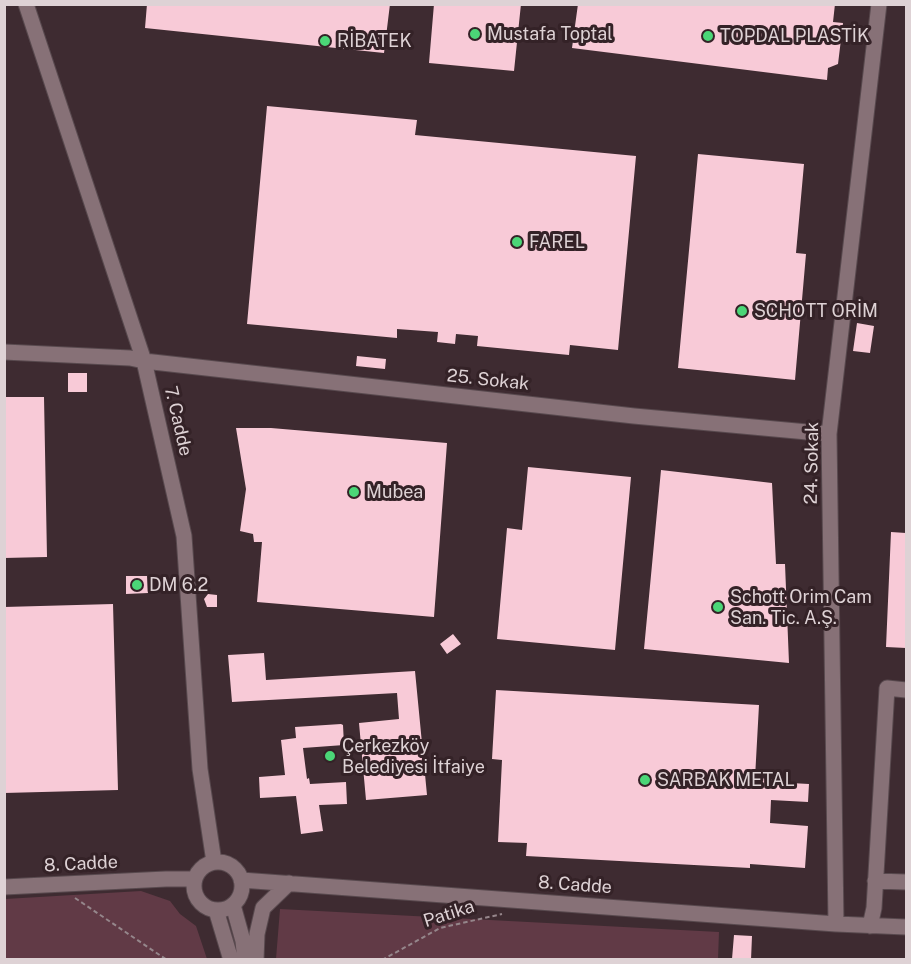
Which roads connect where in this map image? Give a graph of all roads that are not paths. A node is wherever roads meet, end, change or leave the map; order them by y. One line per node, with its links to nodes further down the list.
1 (26, 4): 4 (street, 7. Cadde)
2 (879, 4): 5 (street, 24. Sokak)
3 (4, 352): 4 (street, 25. Sokak)
4 (144, 362): 5 (street, 25. Sokak); 7 (street, 7. Cadde)
5 (829, 434): 16 (street, 24. Sokak)
6 (906, 690): 10 (street)
7 (214, 862): 8 (street); 9 (street)
8 (195, 879): 13 (street, 8. Cadde); 15 (street)
9 (241, 880): 12 (street, 8. Cadde); 14 (street)
10 (875, 881): 11 (street); 17 (street)
11 (906, 882)
12 (289, 883): 16 (street, 8. Cadde); 21 (street)
13 (4, 887)
14 (232, 905): 15 (street); 20 (street)
15 (216, 910): 19 (street)
16 (836, 924): 17 (street, 8. Cadde)
17 (870, 926): 18 (street, 8. Cadde)
18 (906, 927)
19 (231, 960)
20 (245, 960)
21 (256, 960)

